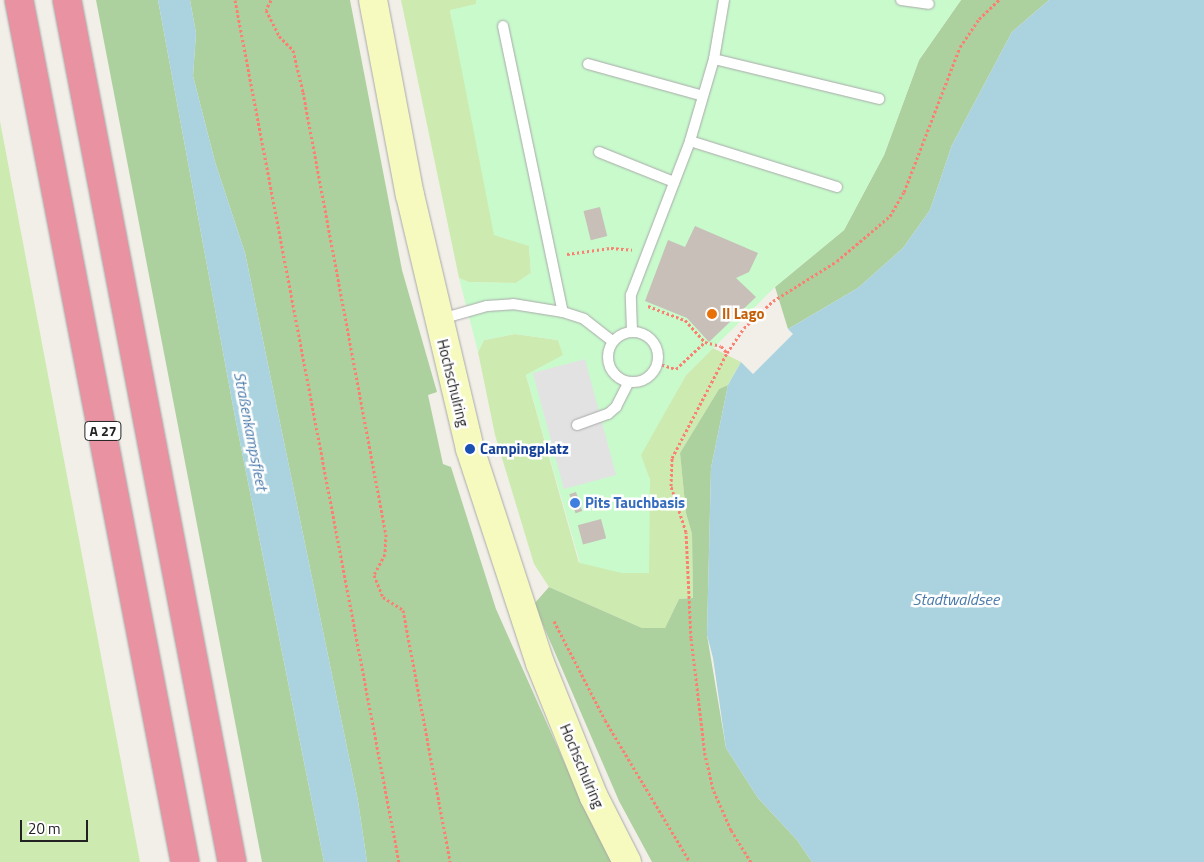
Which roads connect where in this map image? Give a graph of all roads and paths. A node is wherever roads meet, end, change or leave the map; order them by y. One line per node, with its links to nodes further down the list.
1 (20, 0): 32 (highway, A 27)
2 (67, 0): 33 (highway)
3 (235, 0): 34 (path)
4 (271, 0): 35 (path)
5 (373, 0): 23 (street, Hochschulring)
6 (724, 0): 11 (lane)
7 (901, 0): 9 (lane)
8 (999, 0): 27 (path)
9 (929, 4)
10 (503, 26): 20 (lane)
11 (714, 59): 13 (lane); 14 (lane)
12 (588, 64): 13 (lane)
13 (702, 96): 15 (lane)
14 (879, 99)
15 (690, 141): 17 (lane); 18 (lane)
16 (599, 152): 17 (lane)
17 (674, 182): 19 (lane)
18 (838, 187)
19 (646, 252): 20 (path); 21 (lane)
20 (552, 257): 22 (lane)
21 (631, 304): 24 (lane); 26 (path)
22 (563, 312): 23 (lane); 25 (lane)
23 (438, 320): 36 (street, Hochschulring)
24 (632, 331): 25 (lane); 28 (lane)
25 (612, 341): 29 (lane)
26 (704, 342): 27 (path); 28 (path)
27 (727, 353): 38 (path)
28 (658, 363): 29 (lane)
29 (629, 382): 30 (lane)
30 (577, 425)
31 (553, 618): 37 (path)
32 (185, 862)
33 (232, 862)
34 (399, 862)
35 (450, 862)
36 (627, 862)
37 (690, 862)
38 (751, 862)

